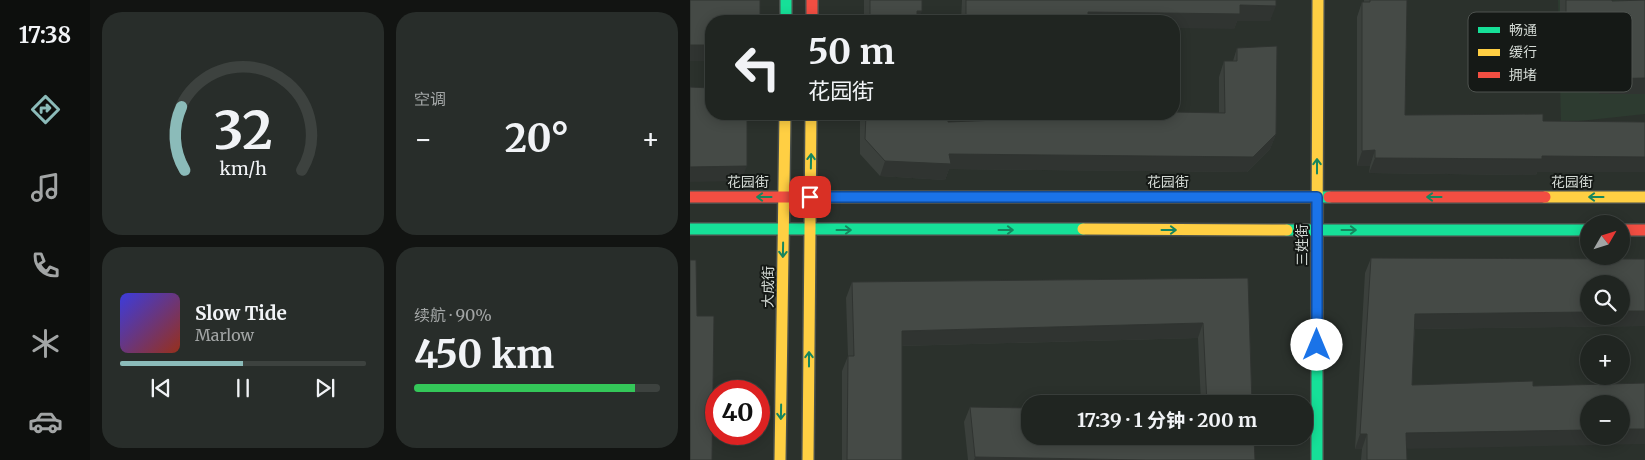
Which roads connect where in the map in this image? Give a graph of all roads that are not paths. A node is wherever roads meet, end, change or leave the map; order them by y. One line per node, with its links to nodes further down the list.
1 (786, 0): 4 (main road)
2 (812, 0): 5 (main road)
3 (1318, 0): 11 (main road, 三姓街, one-way to 3)
4 (786, 15)
5 (812, 15)
6 (785, 120): 9 (main road, 大成街)
7 (811, 120): 10 (main road, one-way to 7)
8 (690, 197): 9 (main road, 花园街, one-way to 8)
9 (784, 197): 10 (main road, 花园街); 14 (main road, 大成街)
10 (810, 197): 11 (main road, 花园街); 15 (main road)
11 (1317, 197): 12 (main road, 花园街, one-way to 11); 16 (main road, 三姓街)
12 (1645, 197)
13 (690, 229): 14 (main road)
14 (784, 229): 15 (main road); 20 (main road, 大成街, one-way to 20)
15 (810, 230): 16 (main road, one-way to 16); 21 (main road, one-way to 15)
16 (1317, 230): 17 (main road, one-way to 17); 22 (main road, 三姓街)
17 (1580, 230)
18 (1630, 230): 19 (main road)
19 (1645, 230)
20 (780, 460)
21 (808, 460)
22 (1317, 460)

